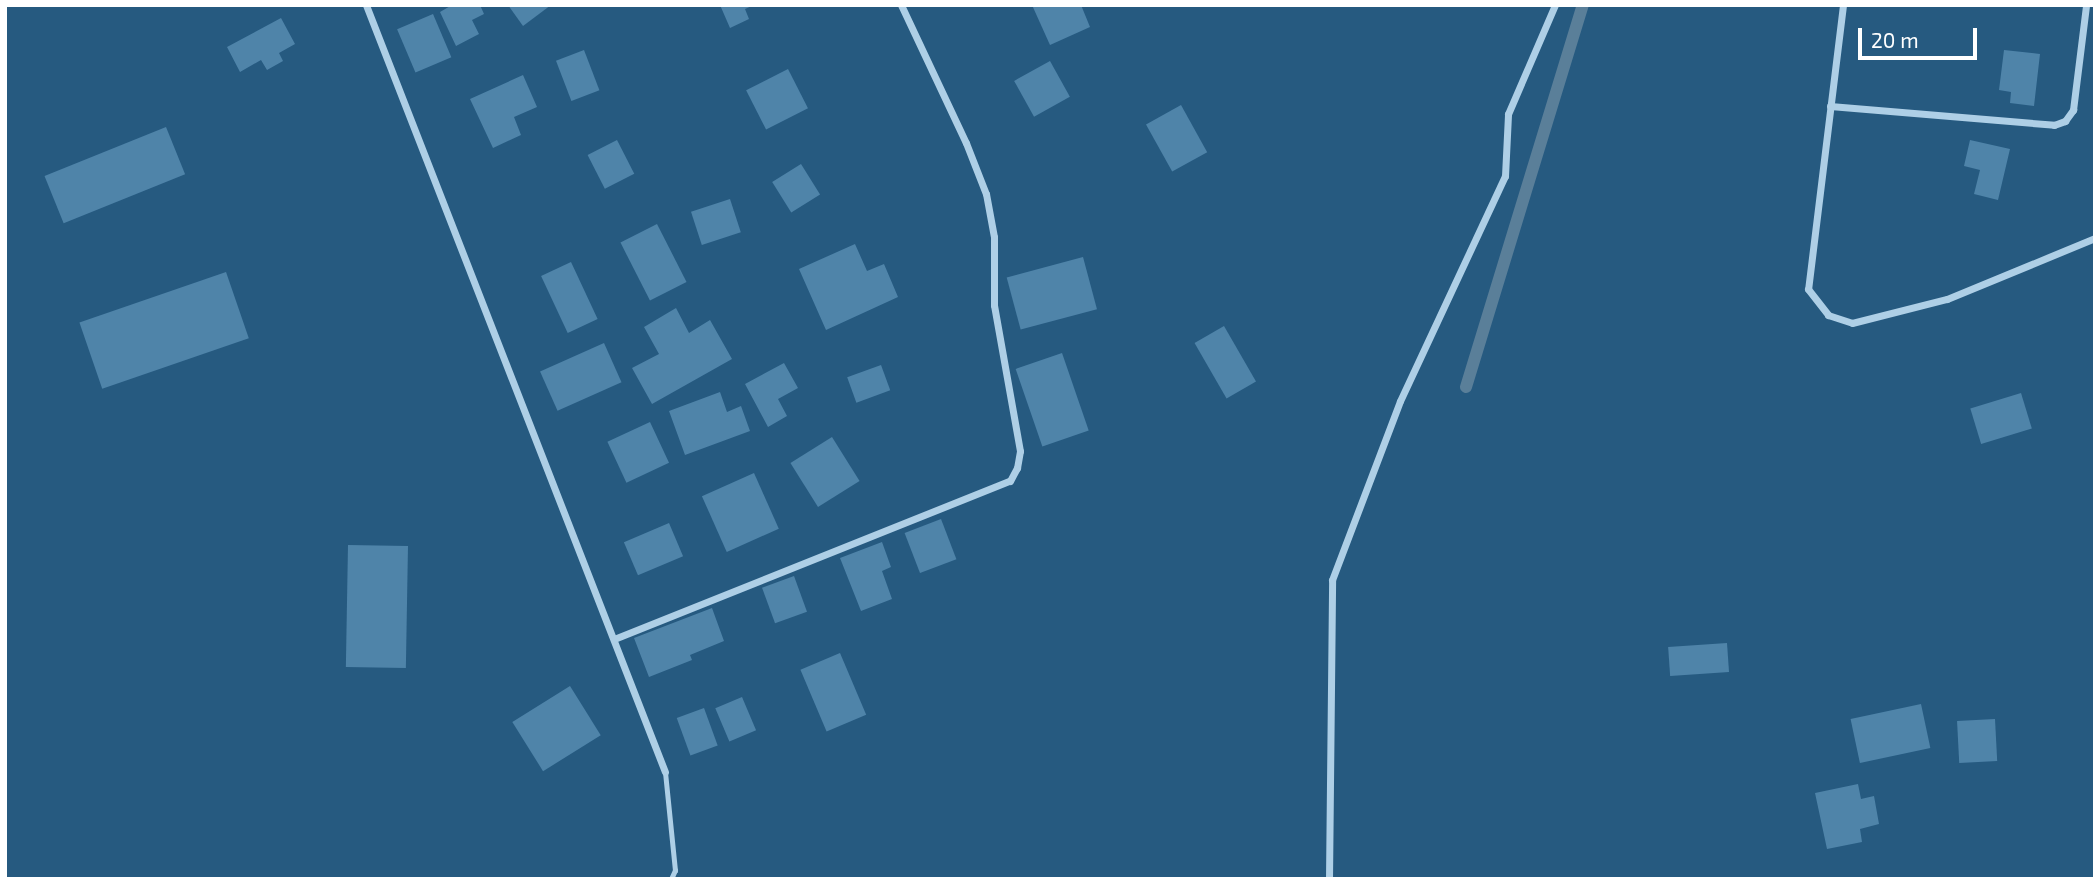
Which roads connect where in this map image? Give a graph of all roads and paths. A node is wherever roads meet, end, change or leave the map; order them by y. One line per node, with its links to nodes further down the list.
1 (366, 5): 8 (street)
2 (901, 5): 8 (street)
3 (1556, 5): 11 (street)
4 (1843, 5): 6 (street)
5 (2087, 5): 6 (street)
6 (1830, 106): 7 (street)
7 (2095, 238)
8 (614, 639): 9 (street)
9 (665, 772): 10 (lane)
10 (671, 879)
11 (1329, 879)

